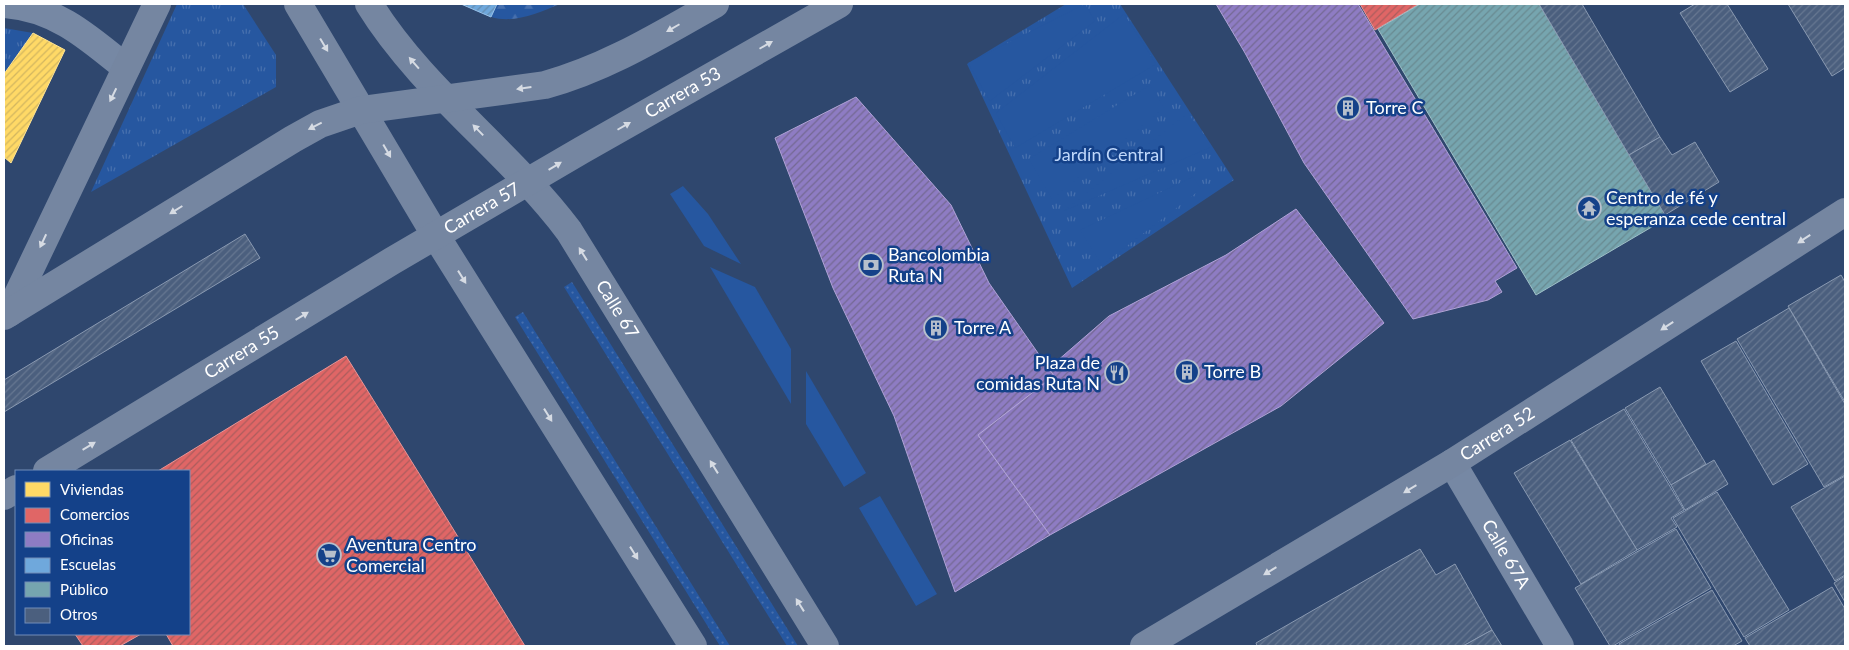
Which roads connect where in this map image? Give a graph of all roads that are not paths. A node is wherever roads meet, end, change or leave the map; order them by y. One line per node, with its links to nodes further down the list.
1 (5, 4): 7 (street)
2 (157, 4): 7 (main road)
3 (298, 4): 9 (main road, one-way to 9)
4 (369, 4): 8 (main road, Calle 67, one-way to 4)
5 (715, 4): 8 (main road, one-way to 8)
6 (839, 4): 10 (main road, Carrera 53, one-way to 6)
7 (126, 68): 13 (main road, one-way to 13)
8 (447, 98): 9 (main road); 10 (main road, Calle 67, one-way to 8)
9 (361, 110): 12 (main road, one-way to 12); 13 (main road, one-way to 13)
10 (528, 182): 12 (main road, Carrera 57); 19 (main road, Calle 67, one-way to 10)
11 (1845, 212): 14 (main road, Carrera 52, one-way to 14)
12 (436, 236): 15 (main road, Carrera 55, one-way to 12); 18 (main road, one-way to 18)
13 (6, 314)
14 (1452, 464): 20 (main road, Carrera 52, one-way to 20); 21 (street, Calle 67A)
15 (49, 470)
16 (15, 490): 17 (main road)
17 (4, 496)
18 (693, 646)
19 (825, 646)
20 (1144, 646)
21 (1560, 646)

